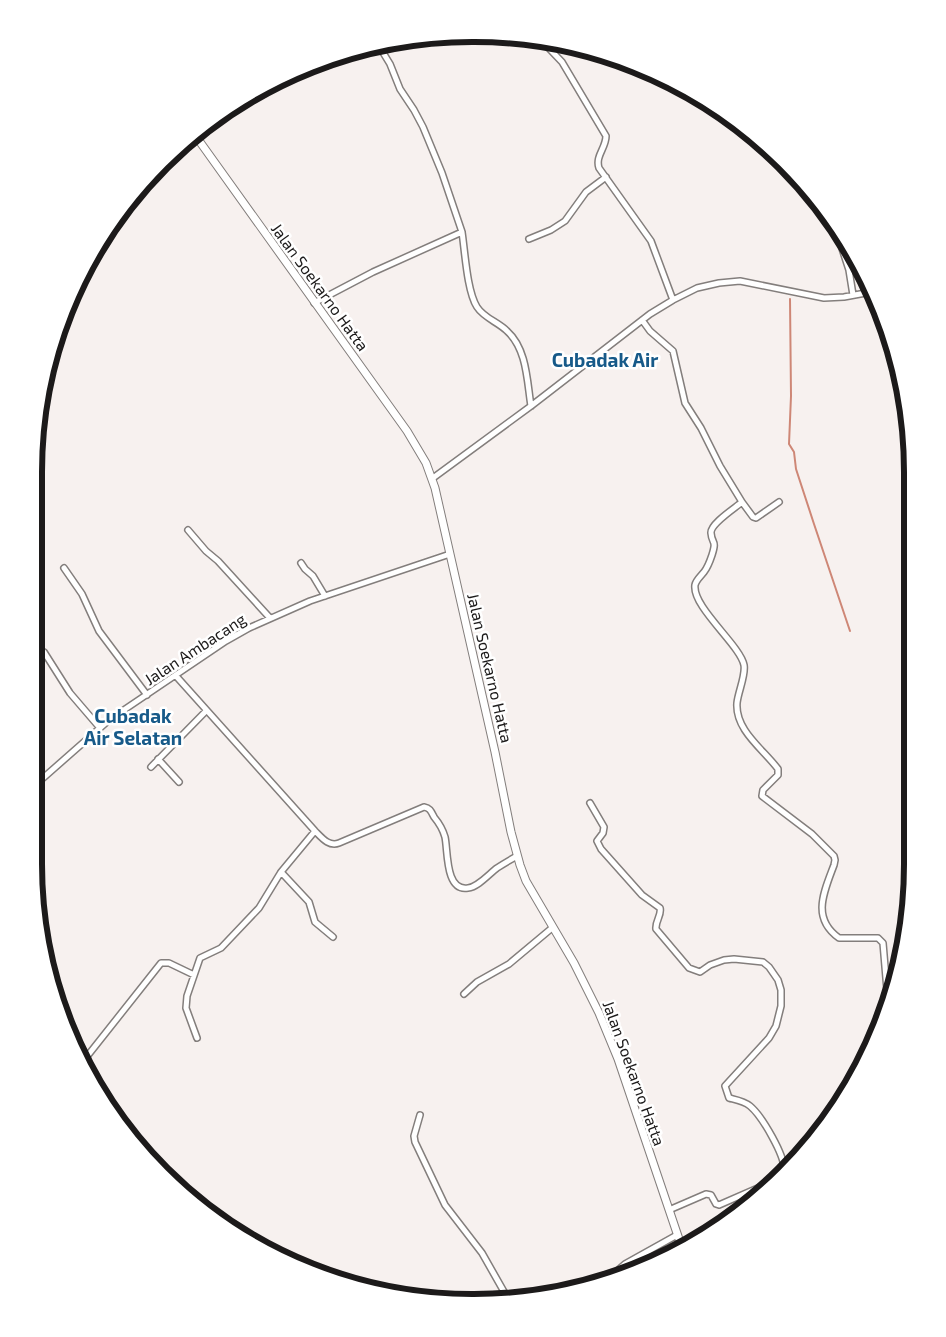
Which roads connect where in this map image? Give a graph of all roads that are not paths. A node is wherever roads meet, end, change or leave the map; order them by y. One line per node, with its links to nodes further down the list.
1 (550, 50): 4 (street)
2 (383, 52): 5 (street)
3 (199, 141): 11 (street, Jalan Soekarno Hatta)
4 (606, 177): 6 (street); 10 (street)
5 (462, 232): 11 (street); 13 (street)
6 (529, 239)
7 (844, 255): 9 (street)
8 (864, 294): 9 (street)
9 (853, 296): 10 (street)
10 (673, 300): 12 (street)
11 (314, 303): 14 (street, Jalan Soekarno Hatta)
12 (642, 320): 13 (street); 15 (street)
13 (531, 406): 14 (street)
14 (433, 478): 18 (street, Jalan Soekarno Hatta)
15 (742, 502): 16 (street); 39 (street)
16 (779, 502)
17 (188, 530): 22 (street)
18 (450, 554): 21 (street, Jalan Ambacang); 34 (street, Jalan Soekarno Hatta)
19 (301, 563): 21 (street)
20 (64, 568): 25 (street)
21 (325, 596): 22 (street, Jalan Ambacang)
22 (270, 618): 24 (street, Jalan Ambacang)
23 (42, 651): 27 (street)
24 (176, 676): 25 (street, Jalan Ambacang); 26 (street)
25 (147, 695): 27 (street, Jalan Ambacang)
26 (206, 711): 28 (street); 33 (street)
27 (100, 728): 30 (street, Jalan Ambacang)
28 (158, 759): 29 (street); 31 (street)
29 (151, 767)
30 (42, 779)
31 (180, 782)
32 (590, 803): 44 (street)
33 (315, 831): 34 (street); 35 (street)
34 (517, 856): 36 (street, Jalan Soekarno Hatta)
35 (281, 872): 37 (street); 38 (street)
36 (552, 928): 40 (street); 46 (street, Jalan Soekarno Hatta)
37 (334, 937)
38 (194, 975): 41 (street); 42 (street)
39 (886, 984)
40 (464, 994)
41 (197, 1038)
42 (87, 1055)
43 (420, 1115): 50 (street)
44 (783, 1162)
45 (756, 1189): 46 (street)
46 (669, 1210): 47 (street, Jalan Soekarno Hatta)
47 (677, 1235): 48 (street, Jalan Soekarno Hatta); 49 (street)
48 (679, 1241)
49 (619, 1269)
50 (506, 1294)

